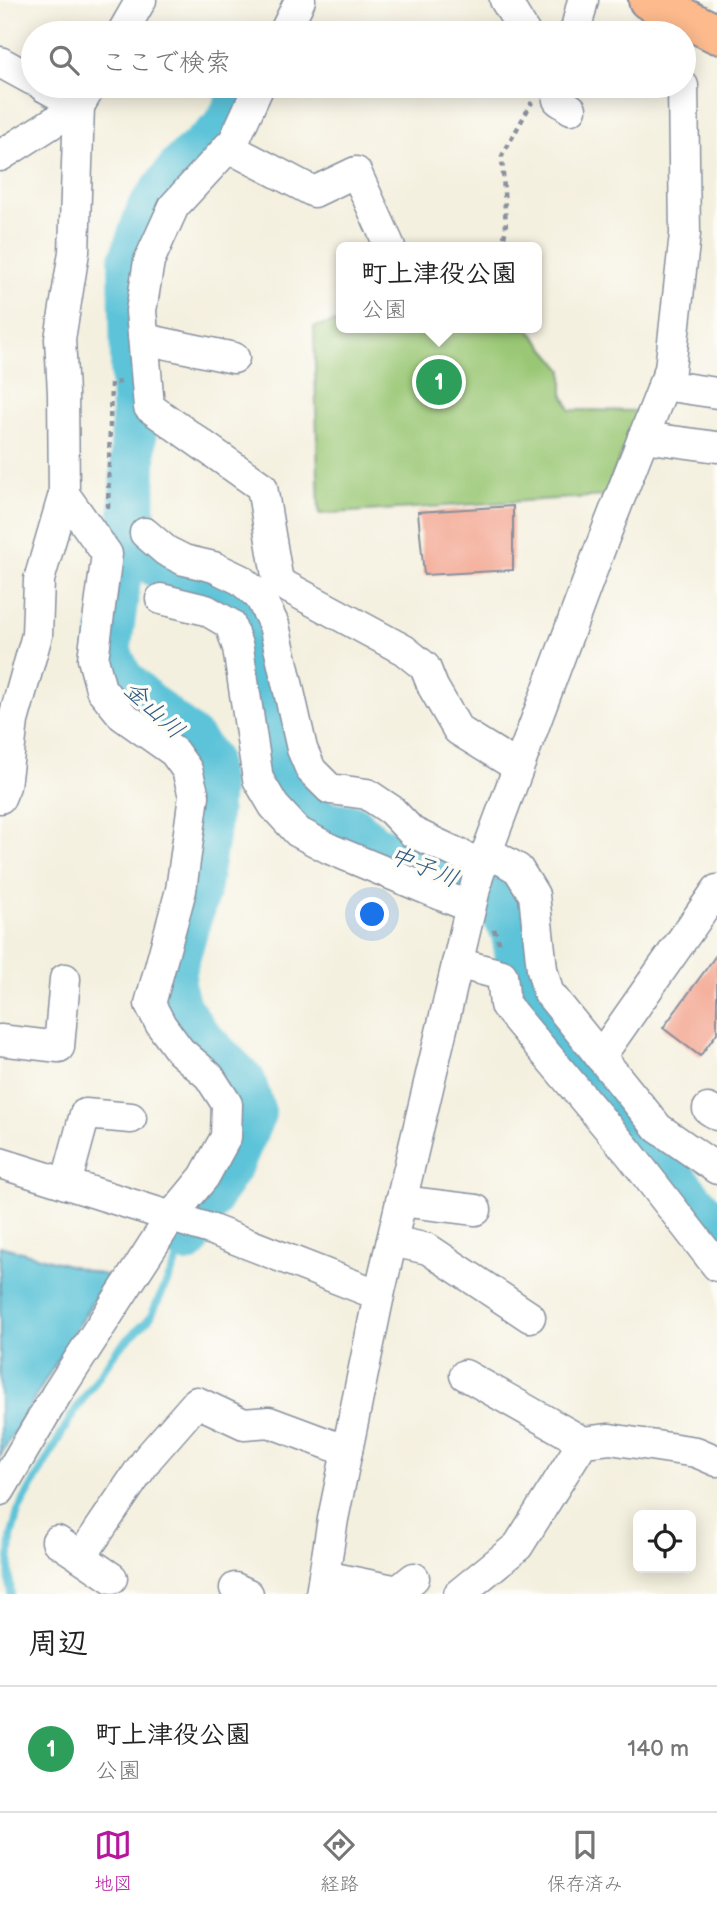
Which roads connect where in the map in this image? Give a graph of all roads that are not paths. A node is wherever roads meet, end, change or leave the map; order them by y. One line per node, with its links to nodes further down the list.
1 (141, 0): 5 (street)
2 (300, 0): 6 (street)
3 (505, 0): 7 (street)
4 (583, 0): 8 (street)
5 (129, 21)
6 (290, 21)
7 (518, 21)
8 (578, 21)
9 (696, 26): 10 (highway)
10 (717, 34)
11 (0, 62): 12 (street)
12 (21, 73)
13 (82, 98): 18 (street)
14 (85, 98): 26 (street)
15 (254, 98): 17 (street)
16 (683, 98): 22 (street)
17 (228, 147): 19 (street); 20 (street)
18 (0, 156)
19 (388, 242)
20 (144, 339): 21 (street); 29 (street)
21 (234, 358)
22 (663, 386): 23 (street); 24 (street)
23 (717, 393)
24 (643, 437): 25 (street); 30 (street)
25 (717, 447)
26 (64, 494): 31 (street); 46 (street)
27 (145, 533): 29 (street)
28 (161, 599): 29 (street)
29 (251, 606): 30 (street); 32 (street); 32 (street)
30 (519, 767): 32 (street)
31 (0, 798)
32 (478, 880): 34 (street); 37 (street)
33 (717, 890): 37 (street)
34 (457, 963): 40 (street); 44 (street)
35 (65, 979): 36 (street)
36 (0, 1040)
37 (600, 1057): 39 (street)
38 (131, 1118): 43 (street)
39 (658, 1129): 40 (street); 42 (street)
40 (630, 1154): 48 (street)
41 (0, 1163): 43 (street)
42 (717, 1169)
43 (66, 1184): 46 (street)
44 (401, 1201): 45 (street); 47 (street)
45 (476, 1210)
46 (172, 1218): 49 (street); 55 (street)
47 (392, 1241): 49 (street); 50 (street)
48 (717, 1266)
49 (379, 1295): 53 (street)
50 (530, 1317)
51 (465, 1375): 52 (street)
52 (583, 1442): 54 (street); 59 (street)
53 (347, 1451): 56 (street); 58 (street)
54 (717, 1461)
55 (0, 1490)
56 (112, 1578)
57 (414, 1578): 58 (street)
58 (323, 1585)
59 (459, 1594)

